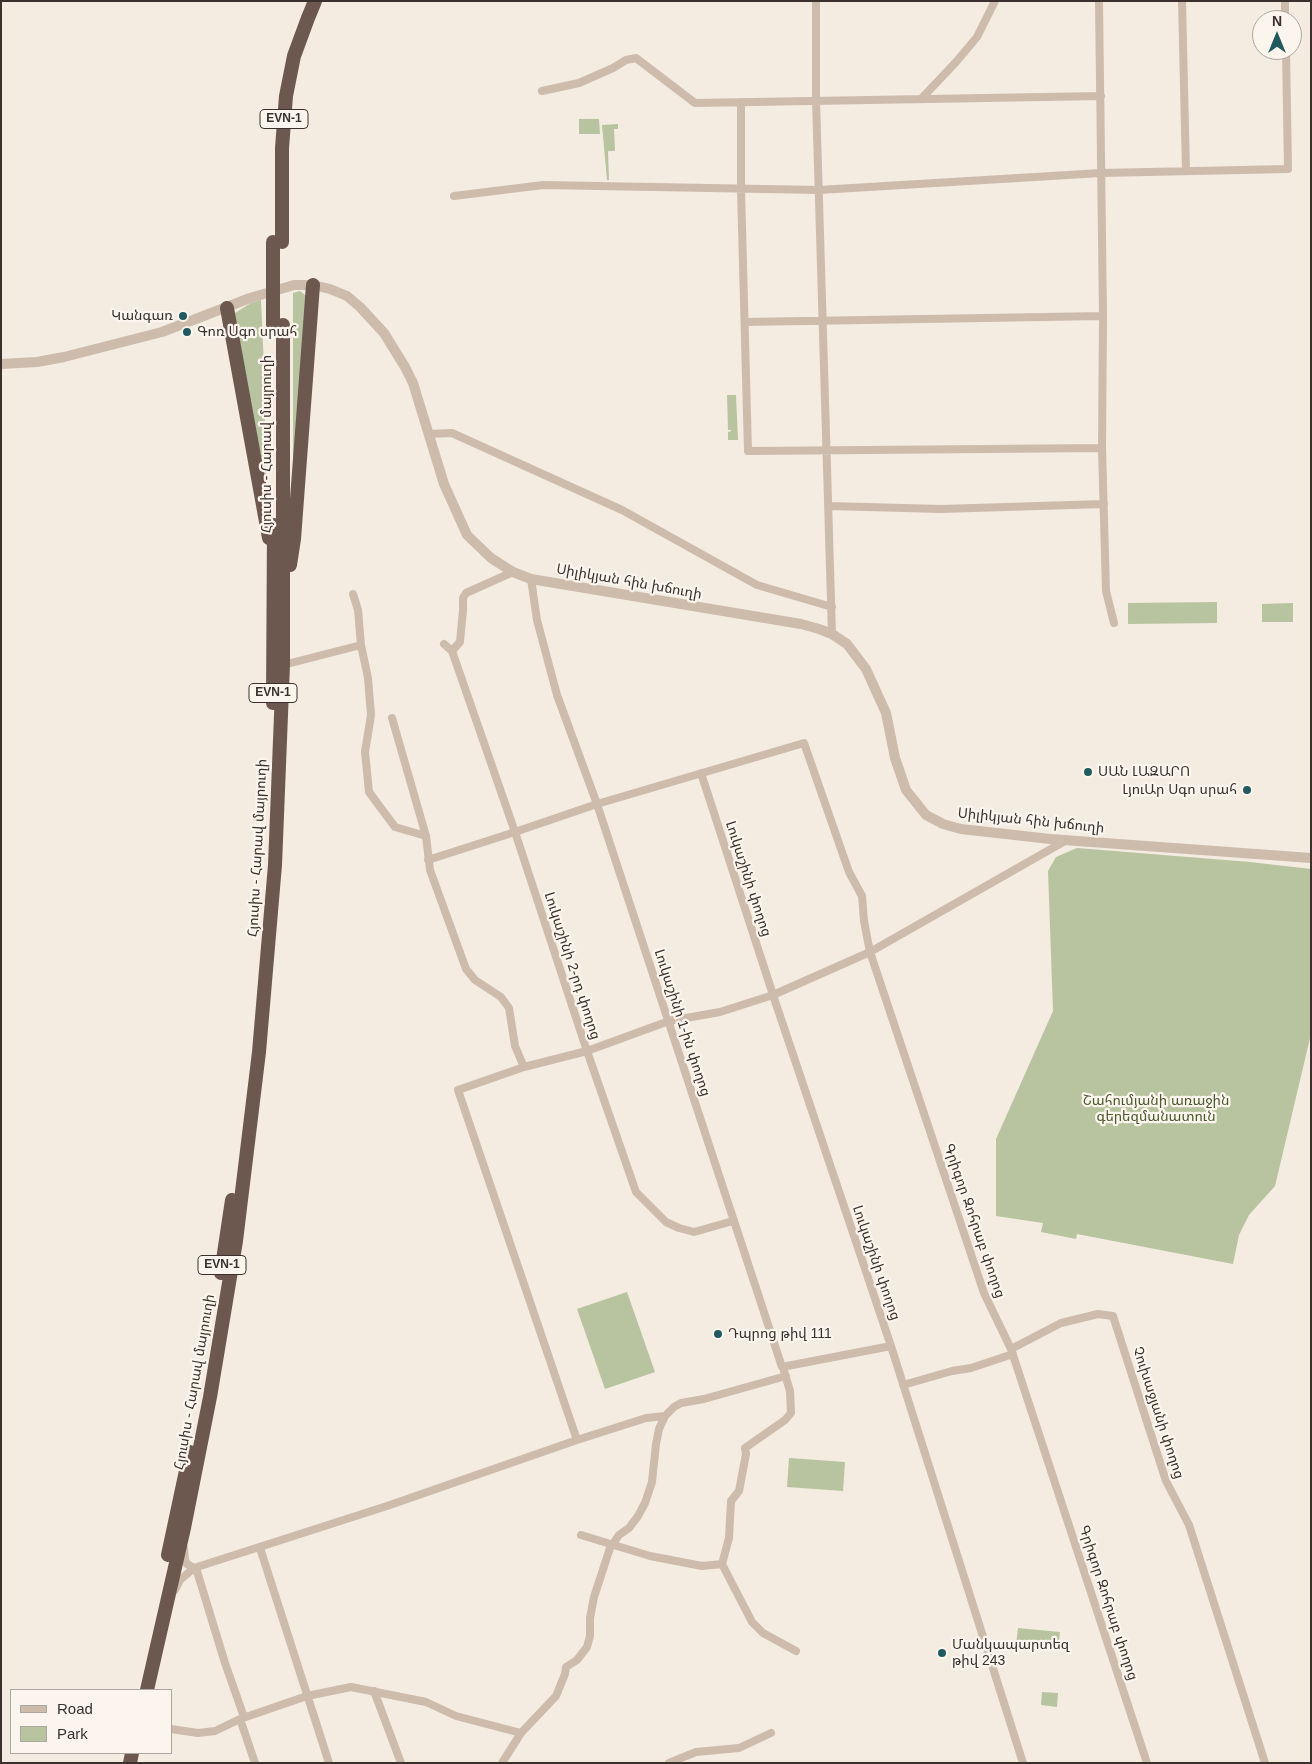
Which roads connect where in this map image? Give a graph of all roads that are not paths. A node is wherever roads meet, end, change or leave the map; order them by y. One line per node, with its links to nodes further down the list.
1 (306, 1): 18 (highway, Հյուսիս - Հարավ մայրուղի / EVN-1)
2 (315, 1): 18 (highway, Հյուսիս - Հարավ մայրուղի / EVN-1)
3 (816, 1): 11 (street)
4 (995, 1): 10 (street)
5 (1099, 1): 9 (street)
6 (1182, 1): 13 (street)
7 (1286, 60): 13 (street)
8 (542, 91): 12 (street)
9 (1101, 96): 10 (street); 14 (street)
10 (922, 98): 11 (street)
11 (816, 100): 12 (street); 16 (street)
12 (741, 102): 15 (street)
13 (1186, 171): 14 (street)
14 (1101, 173): 16 (street); 21 (street)
15 (741, 190): 16 (street); 17 (street); 23 (street)
16 (819, 190): 22 (street)
17 (454, 196)
18 (278, 227): 24 (highway, Հյուսիս - Հարավ մայրուղի / EVN-1)
19 (313, 285): 20 (street, Սիլիկյան հին խճուղի); 26 (street, Սիլիկյան հին խճուղի); 34 (highway)
20 (226, 308): 25 (street, Սիլիկյան հին խճուղի); 31 (highway)
21 (1103, 316): 22 (street); 27 (street)
22 (822, 321): 23 (street); 28 (street)
23 (745, 322): 28 (street)
24 (278, 325): 31 (highway, Հյուսիս - Հարավ մայրուղի / EVN-1); 34 (highway, Հյուսիս - Հարավ մայրուղի / EVN-1)
25 (1, 364)
26 (428, 434): 32 (street, Սիլիկյան հին խճուղի); 36 (street)
27 (1102, 448): 28 (street); 29 (street)
28 (828, 449): 30 (street)
29 (1104, 504): 30 (street); 37 (street)
30 (829, 506): 36 (street)
31 (274, 551): 72 (highway, Հյուսիս - Հարավ մայրուղի / EVN-1)
32 (513, 572): 33 (street, Սիլիկյան հին խճուղի); 41 (street)
33 (530, 579): 38 (street, Սիլիկյան հին խճուղի); 45 (street, Լուկաշինի 1-ին փողոց)
34 (284, 582): 42 (highway, Հյուսիս - Հարավ մայրուղի / EVN-1)
35 (353, 594): 40 (street)
36 (832, 606): 38 (street)
37 (1114, 623)
38 (832, 634): 48 (street, Սիլիկյան հին խճուղի)
39 (444, 644): 41 (street, Լուկաշինի 2-րդ փողոց)
40 (361, 646): 42 (street); 47 (street)
41 (452, 651): 46 (street, Լուկաշինի 2-րդ փողոց)
42 (283, 665): 64 (highway, Հյուսիս - Հարավ մայրուղի / EVN-1)
43 (392, 718): 47 (street)
44 (701, 773): 45 (street); 51 (street, Գրիգոր Զոհրաբ փողոց); 52 (street, Լուկաշինի փողոց)
45 (597, 804): 46 (street); 53 (street, Լուկաշինի 1-ին փողոց)
46 (515, 832): 50 (street); 54 (street, Լուկաշինի 2-րդ փողոց)
47 (426, 836): 50 (street)
48 (1067, 840): 49 (street, Սիլիկյան հին խճուղի); 51 (street)
49 (1311, 858)
50 (428, 860): 55 (street)
51 (870, 952): 52 (street); 58 (street, Գրիգոր Զոհրաբ փողոց)
52 (773, 995): 53 (street); 57 (street, Լուկաշինի փողոց)
53 (669, 1021): 54 (street); 56 (street, Լուկաշինի 1-ին փողոց)
54 (587, 1051): 55 (street); 56 (street, Լուկաշինի 2-րդ փողոց)
55 (524, 1067): 63 (street)
56 (733, 1221): 59 (street, Լուկաշինի 1-ին փողոց)
57 (891, 1346): 59 (street); 61 (street, Լուկաշինի փողոց)
58 (1012, 1351): 61 (street, Չուխաջյանի փողոց); 86 (street, Գրիգոր Զոհրաբ փողոց); 87 (street, Չուխաջյանի փողոց)
59 (782, 1367): 60 (street, Լուկաշինի 1-ին փողոց)
60 (786, 1376): 62 (street); 68 (street, Լուկաշինի 1-ին փողոց)
61 (903, 1385): 85 (street, Լուկաշինի փողոց)
62 (665, 1416): 63 (street); 66 (street)
63 (577, 1440): 67 (street)
64 (184, 1528): 69 (street); 70 (highway, Հյուսիս - Հարավ մայրուղի / EVN-1)
65 (582, 1535): 66 (street)
66 (612, 1545): 68 (street); 78 (street)
67 (260, 1548): 69 (street); 75 (street)
68 (722, 1564): 71 (street)
69 (195, 1568): 70 (street); 76 (street)
70 (166, 1610): 73 (highway, Հյուսիս - Հարավ մայրուղի / EVN-1)
71 (796, 1651)
72 (138, 1689)
73 (147, 1689)
74 (374, 1691): 75 (street); 78 (street); 82 (street)
75 (307, 1696): 76 (street); 81 (street)
76 (242, 1718): 77 (street); 80 (street)
77 (172, 1729)
78 (520, 1733): 83 (street)
79 (771, 1733): 84 (street)
80 (255, 1763)
81 (329, 1763)
82 (400, 1763)
83 (502, 1763)
84 (669, 1763)
85 (1023, 1763)
86 (1147, 1763)
87 (1265, 1763)

